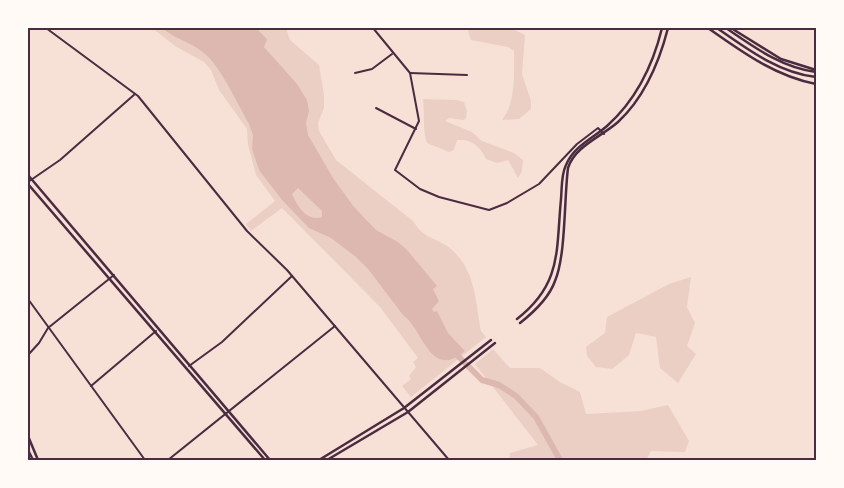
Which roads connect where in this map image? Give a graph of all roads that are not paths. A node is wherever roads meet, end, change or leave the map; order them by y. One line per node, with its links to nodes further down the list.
1 (46, 28): 16 (street)
2 (373, 28): 9 (street)
3 (662, 28): 19 (main road)
4 (668, 28): 19 (main road)
5 (708, 28): 15 (main road)
6 (717, 28): 14 (main road)
7 (726, 28): 10 (main road)
8 (731, 28): 10 (main road)
9 (393, 53): 11 (street); 12 (street)
10 (816, 71)
11 (355, 73)
12 (410, 73): 13 (street); 18 (street)
13 (468, 75)
14 (816, 77)
15 (816, 84)
16 (135, 94): 21 (street); 24 (street)
17 (376, 108): 18 (street)
18 (416, 129): 19 (street)
19 (602, 132): 27 (main road); 28 (main road)
20 (28, 176): 21 (main road)
21 (32, 180): 22 (street); 23 (main road)
22 (28, 183): 25 (main road)
23 (114, 275): 25 (street); 31 (main road)
24 (292, 276): 29 (street); 36 (street)
25 (109, 279): 30 (street); 32 (main road)
26 (28, 299): 30 (street)
27 (518, 319)
28 (520, 323)
29 (335, 326): 39 (street); 40 (street)
30 (48, 328): 35 (street); 38 (street)
31 (159, 328): 32 (street); 36 (main road)
32 (155, 332): 37 (main road); 38 (street)
33 (491, 340): 39 (main road)
34 (495, 343): 41 (main road)
35 (28, 355)
36 (191, 365): 37 (street); 40 (main road)
37 (186, 368): 42 (main road)
38 (91, 386): 47 (street)
39 (404, 408): 41 (street); 51 (main road)
40 (230, 411): 42 (street); 50 (main road)
41 (408, 412): 52 (main road); 53 (street)
42 (225, 414): 48 (street); 49 (main road)
43 (28, 436): 46 (main road)
44 (28, 450): 45 (main road)
45 (32, 460)
46 (38, 460)
47 (145, 460)
48 (168, 460)
49 (265, 460)
50 (270, 460)
51 (319, 460)
52 (327, 460)
53 (449, 460)

